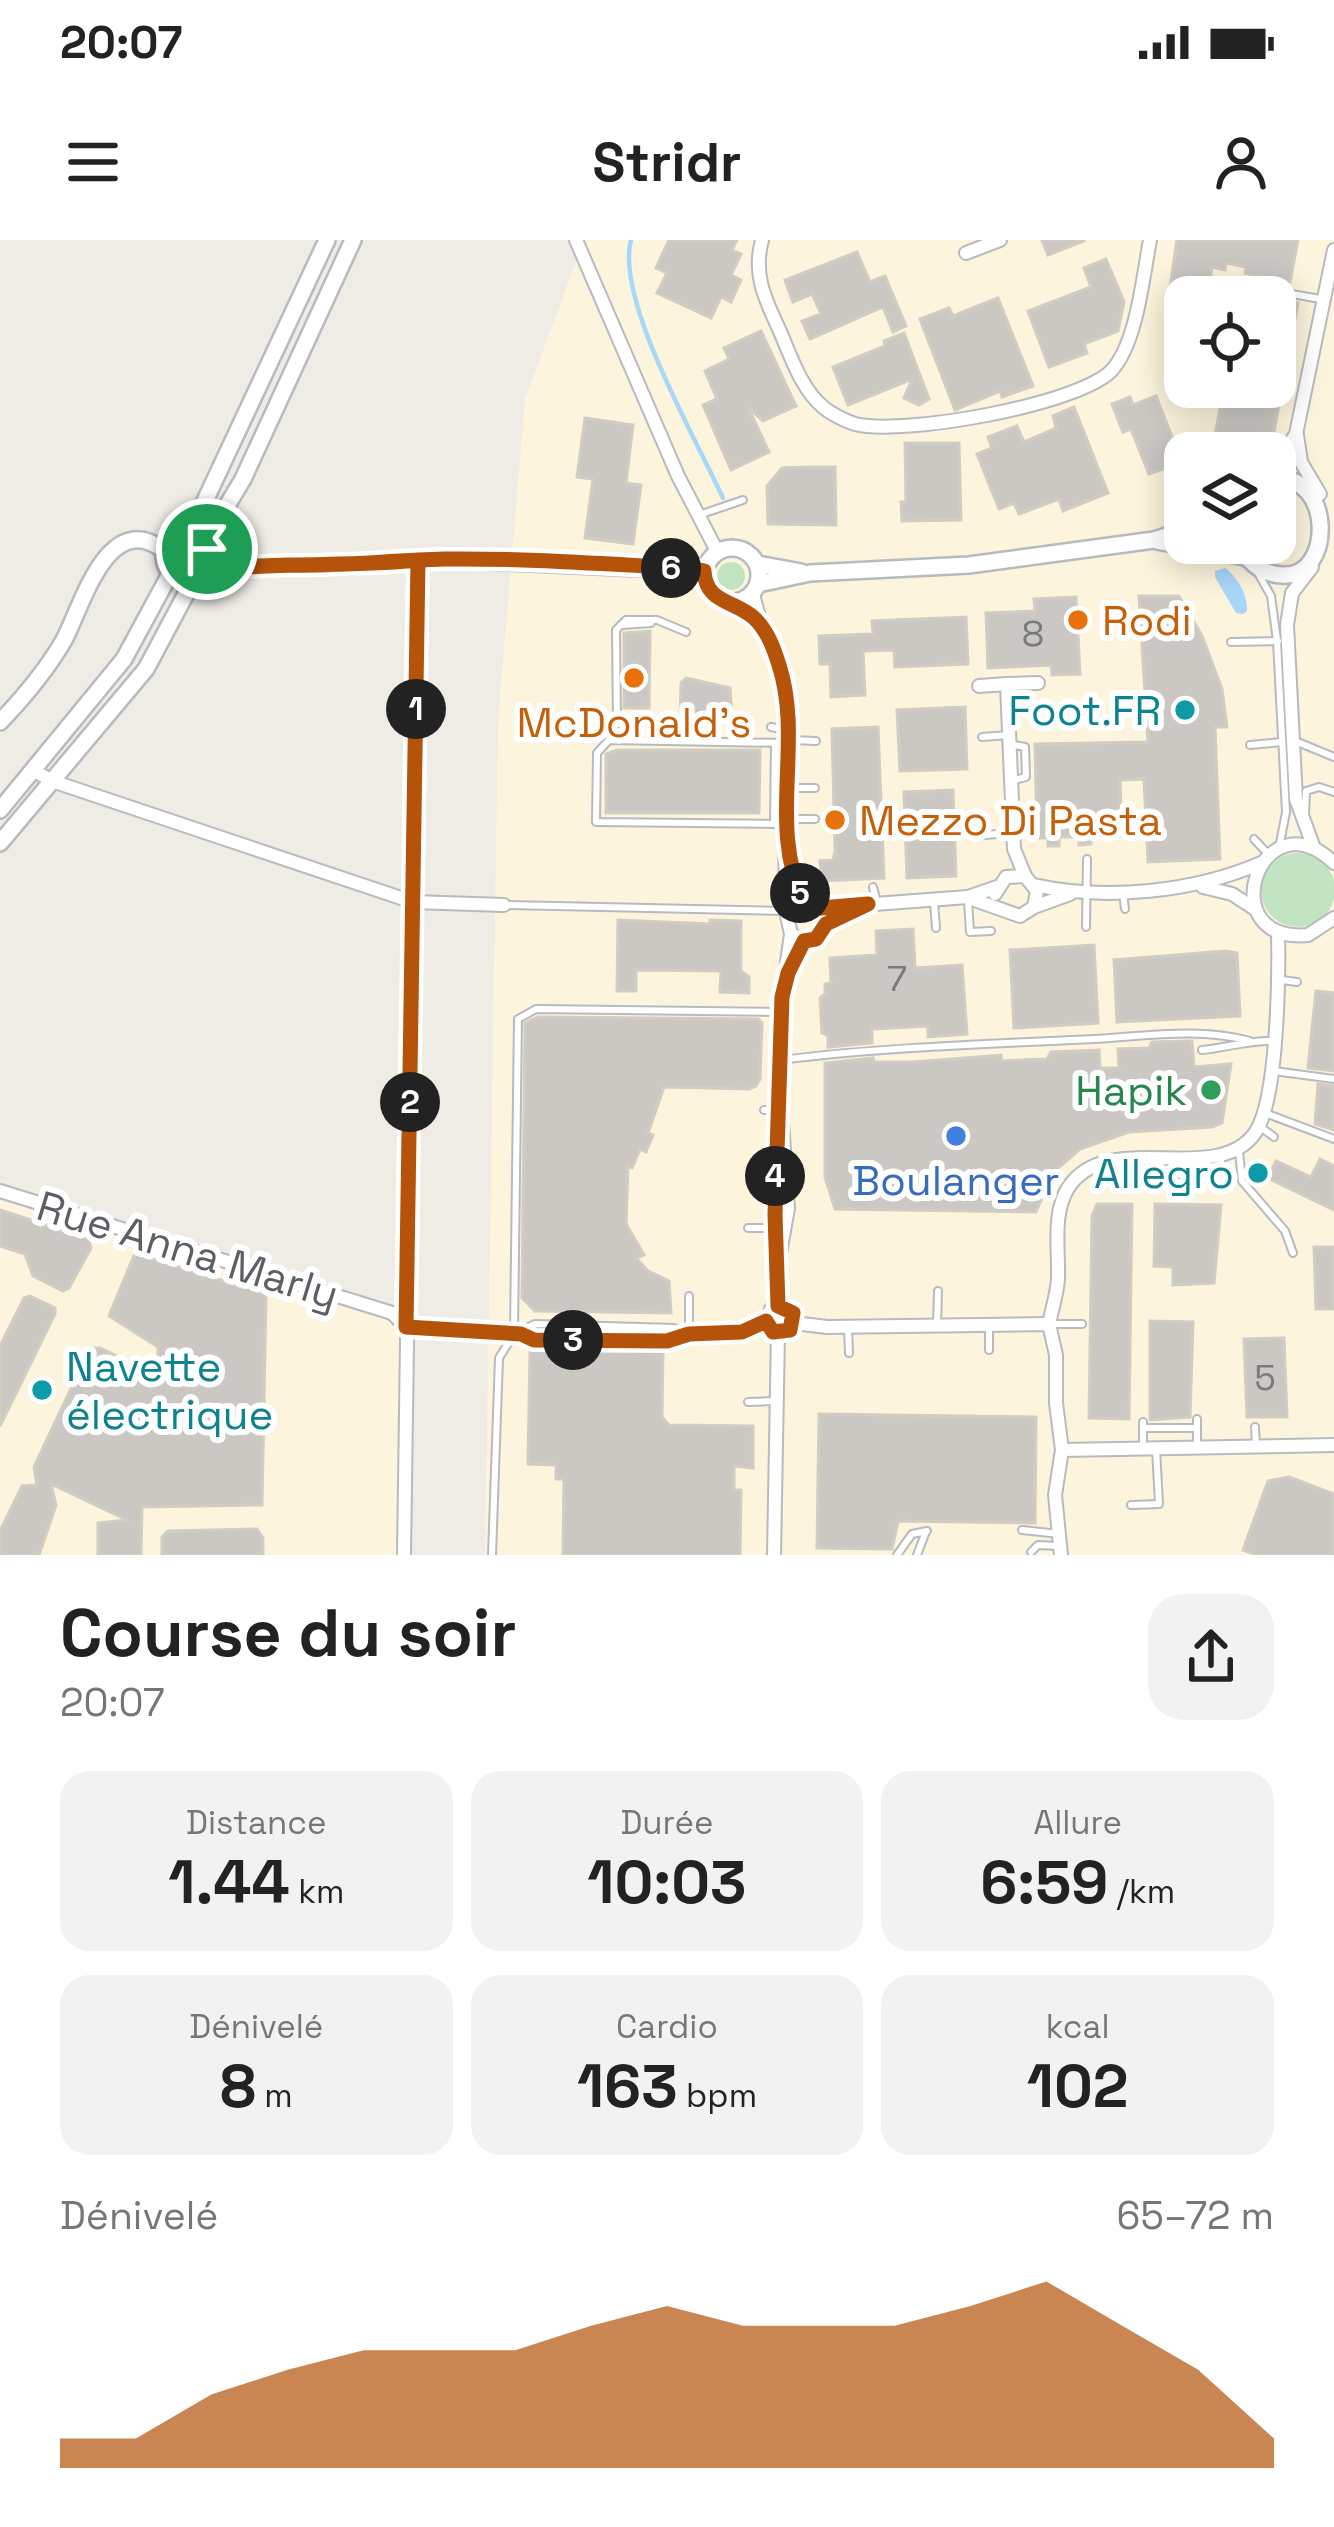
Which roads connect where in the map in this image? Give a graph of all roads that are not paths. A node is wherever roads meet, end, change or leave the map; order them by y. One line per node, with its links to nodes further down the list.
1 (327, 240): 16 (street)
2 (353, 240): 21 (street)
3 (576, 240): 15 (street)
4 (762, 240): 5 (street)
5 (1150, 240)
6 (990, 242): 8 (street)
7 (1334, 250): 10 (street)
8 (966, 253)
9 (1296, 294): 10 (lane)
10 (1324, 299): 11 (street)
11 (1297, 434): 14 (street)
12 (1296, 482): 14 (street)
13 (743, 500): 15 (lane)
14 (1327, 500): 20 (street)
15 (703, 514): 23 (street)
16 (189, 535): 21 (street); 22 (street)
17 (1164, 537): 18 (street)
18 (1154, 540): 19 (street); 31 (street)
19 (1164, 542)
20 (1332, 542): 29 (street)
21 (206, 547): 25 (street); 32 (street)
22 (165, 550): 32 (street); 42 (street)
23 (717, 551): 26 (street); 30 (street)
24 (418, 560): 25 (street); 30 (street); 80 (street)
25 (242, 564): 32 (street)
26 (757, 564): 31 (street); 33 (street)
27 (1251, 564): 37 (lane)
28 (1258, 564): 29 (street)
29 (1312, 567): 37 (street)
30 (704, 571): 34 (street)
31 (810, 574): 33 (street)
32 (186, 575): 52 (street); 53 (street)
33 (755, 589): 34 (street); 35 (street)
34 (734, 603): 35 (street)
35 (758, 621): 46 (street)
36 (686, 632): 43 (lane)
37 (1282, 641): 38 (lane); 49 (street)
38 (1231, 642)
39 (1038, 683): 40 (street)
40 (1007, 684): 41 (street); 47 (street)
41 (979, 686)
42 (0, 722)
43 (662, 726)
44 (771, 727): 46 (lane)
45 (982, 737): 47 (lane)
46 (784, 739): 48 (lane); 54 (street); 59 (lane); 59 (lane)
47 (1009, 740): 61 (street)
48 (816, 741)
49 (1289, 742): 50 (lane); 51 (lane); 60 (street); 68 (lane)
50 (1250, 746)
51 (1334, 757)
52 (33, 770): 53 (street); 57 (street)
53 (52, 781): 64 (street); 80 (street)
54 (787, 788): 55 (lane); 59 (street)
55 (815, 788)
56 (1334, 792): 60 (lane)
57 (0, 809)
58 (815, 819): 59 (lane)
59 (782, 822): 67 (street)
60 (1303, 825): 65 (street)
61 (1013, 833): 62 (lane); 66 (street)
62 (985, 835)
63 (1253, 839): 68 (lane)
64 (0, 843)
65 (1314, 848): 68 (street); 70 (street)
66 (1014, 849): 71 (street); 72 (street)
67 (787, 850): 79 (street); 87 (street)
68 (1270, 856): 73 (street); 88 (street)
69 (1087, 859): 76 (lane)
70 (1334, 863)
71 (1029, 880): 72 (street); 76 (street); 84 (street)
72 (1001, 882): 78 (street); 83 (street)
73 (1196, 885): 75 (street); 88 (street)
74 (873, 887): 81 (lane)
75 (1123, 890): 76 (street); 86 (lane)
76 (1082, 892): 84 (street); 91 (lane)
77 (934, 898): 78 (street); 81 (street); 92 (lane)
78 (968, 898): 83 (street); 93 (lane)
79 (804, 901): 85 (street); 87 (street)
80 (413, 902): 82 (street); 125 (street)
81 (873, 903): 85 (street); 90 (street)
82 (504, 905): 87 (lane)
83 (998, 907): 84 (street)
84 (1034, 907)
85 (821, 908): 90 (street)
86 (1126, 909)
87 (789, 910): 96 (street)
88 (1257, 911): 94 (street)
89 (1334, 918): 95 (street)
90 (826, 924): 96 (street)
91 (1086, 927)
92 (936, 928)
93 (991, 931)
94 (1277, 932): 95 (street); 97 (street)
95 (1296, 936): 97 (street)
96 (797, 937): 99 (street)
97 (1279, 973): 98 (lane); 101 (street)
98 (1298, 982)
99 (782, 1012): 103 (street); 127 (lane)
100 (1250, 1041): 101 (lane); 102 (lane); 103 (lane)
101 (1273, 1041): 104 (street)
102 (1202, 1050)
103 (780, 1061): 106 (street)
104 (1270, 1071): 105 (lane); 107 (street)
105 (1334, 1079)
106 (780, 1094): 113 (street); 113 (street)
107 (1262, 1119): 108 (lane); 109 (lane); 110 (street)
108 (1274, 1136)
109 (1334, 1139)
110 (1229, 1148): 111 (street); 111 (lane); 115 (lane)
111 (1143, 1162): 123 (street)
112 (0, 1191): 125 (street, Rue Anna Marly)
113 (786, 1227): 114 (lane); 118 (street)
114 (748, 1228)
115 (1293, 1253)
116 (938, 1292): 122 (lane)
117 (688, 1296): 128 (lane)
118 (778, 1306): 119 (street); 120 (street)
119 (766, 1321): 128 (lane); 129 (street)
120 (794, 1323): 126 (street); 129 (street)
121 (989, 1323): 122 (street); 123 (street); 130 (lane)
122 (937, 1324): 126 (street)
123 (1049, 1324): 124 (lane); 139 (street)
124 (1082, 1324)
125 (406, 1327): 127 (street, Rue Anna Marly); 144 (street)
126 (848, 1327): 131 (lane)
127 (518, 1334): 128 (lane); 128 (lane); 145 (lane)
128 (689, 1334)
129 (778, 1334): 132 (street)
130 (989, 1350)
131 (849, 1353)
132 (776, 1401): 133 (lane); 146 (street)
133 (748, 1402)
134 (1255, 1427): 137 (lane)
135 (1334, 1445): 137 (street)
136 (1142, 1446): 138 (street); 138 (lane); 139 (street); 140 (lane)
137 (1256, 1446): 138 (street)
138 (1197, 1447)
139 (1062, 1450): 142 (street)
140 (1131, 1505)
141 (1022, 1530): 142 (lane)
142 (1060, 1545): 143 (lane)
143 (1031, 1552)
144 (404, 1555)
145 (492, 1555)
146 (774, 1555)
147 (897, 1555): 148 (lane)
148 (917, 1555)

